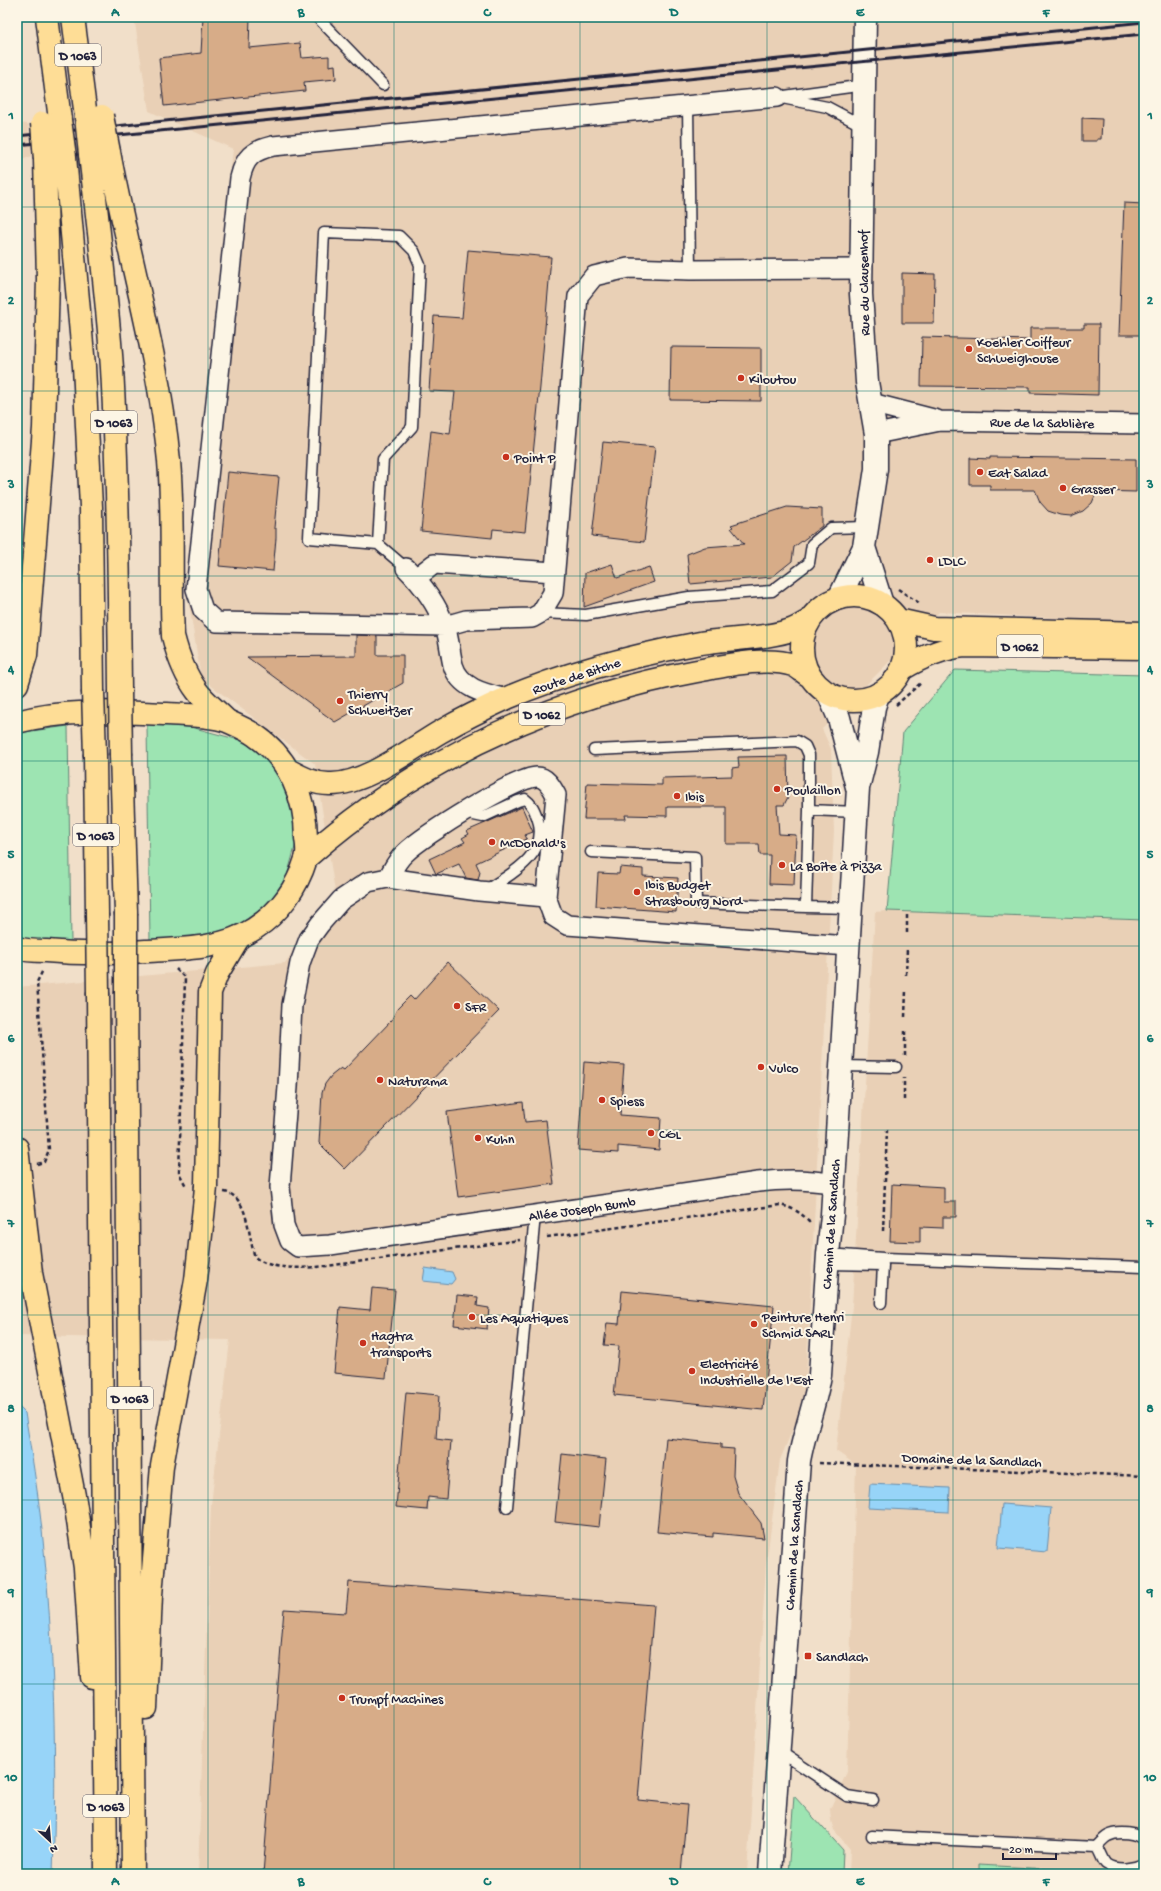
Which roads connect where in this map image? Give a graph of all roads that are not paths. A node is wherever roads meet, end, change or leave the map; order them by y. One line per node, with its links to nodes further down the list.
1 (47, 17): 11 (main road, D 1063, bridge)
2 (73, 17): 10 (main road, D 1063, bridge)
3 (317, 17): 5 (lane)
4 (865, 17): 6 (street, Rue du Clausenhof)
5 (383, 85)
6 (865, 85): 7 (lane); 9 (street, Rue du Clausenhof)
7 (777, 97): 8 (street); 9 (lane)
8 (688, 105): 13 (lane); 27 (street)
9 (865, 126): 12 (street, Rue du Clausenhof)
10 (100, 153): 36 (main road); 66 (main road, D 1063, bridge)
11 (55, 158): 32 (main road); 63 (main road, D 1063, bridge)
12 (861, 269): 13 (street); 14 (street, Rue du Clausenhof)
13 (690, 270): 20 (street)
14 (871, 403): 15 (street, Rue de la Sablière); 17 (street, Rue du Clausenhof)
15 (940, 421): 16 (street, Rue de la Sablière); 17 (street, Rue de la Sablière)
16 (1144, 424)
17 (876, 434): 18 (street, Rue du Clausenhof)
18 (866, 537): 22 (street, Rue du Clausenhof); 23 (street, Rue du Clausenhof); 24 (lane)
19 (378, 544): 19 (lane); 21 (lane)
20 (554, 572): 21 (street); 24 (street)
21 (411, 573): 27 (street)
22 (839, 598): 23 (main road); 25 (main road)
23 (882, 604): 26 (main road)
24 (541, 613): 27 (street)
25 (810, 620): 31 (main road); 35 (main road, Route de Bitche / D 1062)
26 (898, 620): 28 (main road, D 1062); 30 (main road)
27 (445, 626): 35 (street)
28 (1144, 633)
29 (1144, 648): 30 (main road, D 1062)
30 (902, 669): 34 (main road)
31 (808, 675): 33 (main road); 45 (main road, Route de Bitche / D 1062)
32 (17, 684)
33 (829, 695): 34 (main road); 40 (street, Chemin de la Sandlach)
34 (878, 695): 40 (street, Chemin de la Sandlach)
35 (506, 699): 39 (main road, Route de Bitche / D 1062)
36 (226, 720): 37 (main road); 39 (main road)
37 (17, 722)
38 (594, 750): 41 (lane)
39 (290, 771): 45 (main road)
40 (858, 788): 43 (street, Chemin de la Sandlach)
41 (809, 810): 43 (lane); 49 (lane)
42 (463, 812): 46 (street); 47 (lane); 48 (street)
43 (857, 812): 50 (street, Chemin de la Sandlach)
44 (591, 852): 49 (lane)
45 (307, 857): 51 (main road)
46 (388, 878): 47 (street); 58 (street, Allée Joseph Bumb)
47 (485, 892): 48 (street)
48 (546, 897): 52 (street)
49 (806, 907): 50 (lane)
50 (851, 908): 52 (street, Chemin de la Sandlach)
51 (239, 937): 53 (main road); 66 (main road)
52 (848, 946): 54 (street, Chemin de la Sandlach)
53 (17, 948)
54 (841, 1066): 55 (lane); 57 (street, Chemin de la Sandlach)
55 (896, 1067)
56 (17, 1148): 63 (main road)
57 (834, 1184): 58 (street, Allée Joseph Bumb); 59 (street, Chemin de la Sandlach)
58 (535, 1215): 62 (lane)
59 (827, 1259): 60 (lane); 61 (lane); 64 (street, Chemin de la Sandlach)
60 (1144, 1267)
61 (881, 1303)
62 (507, 1507)
63 (106, 1738): 71 (main road, D 1063)
64 (779, 1751): 65 (lane); 73 (street, Chemin de la Sandlach)
65 (873, 1800)
66 (133, 1802): 72 (main road, D 1063)
67 (872, 1836): 69 (lane)
68 (1144, 1841): 69 (lane)
69 (1096, 1847): 70 (lane)
70 (1144, 1863)
71 (106, 1874)
72 (133, 1874)
73 (770, 1874)

